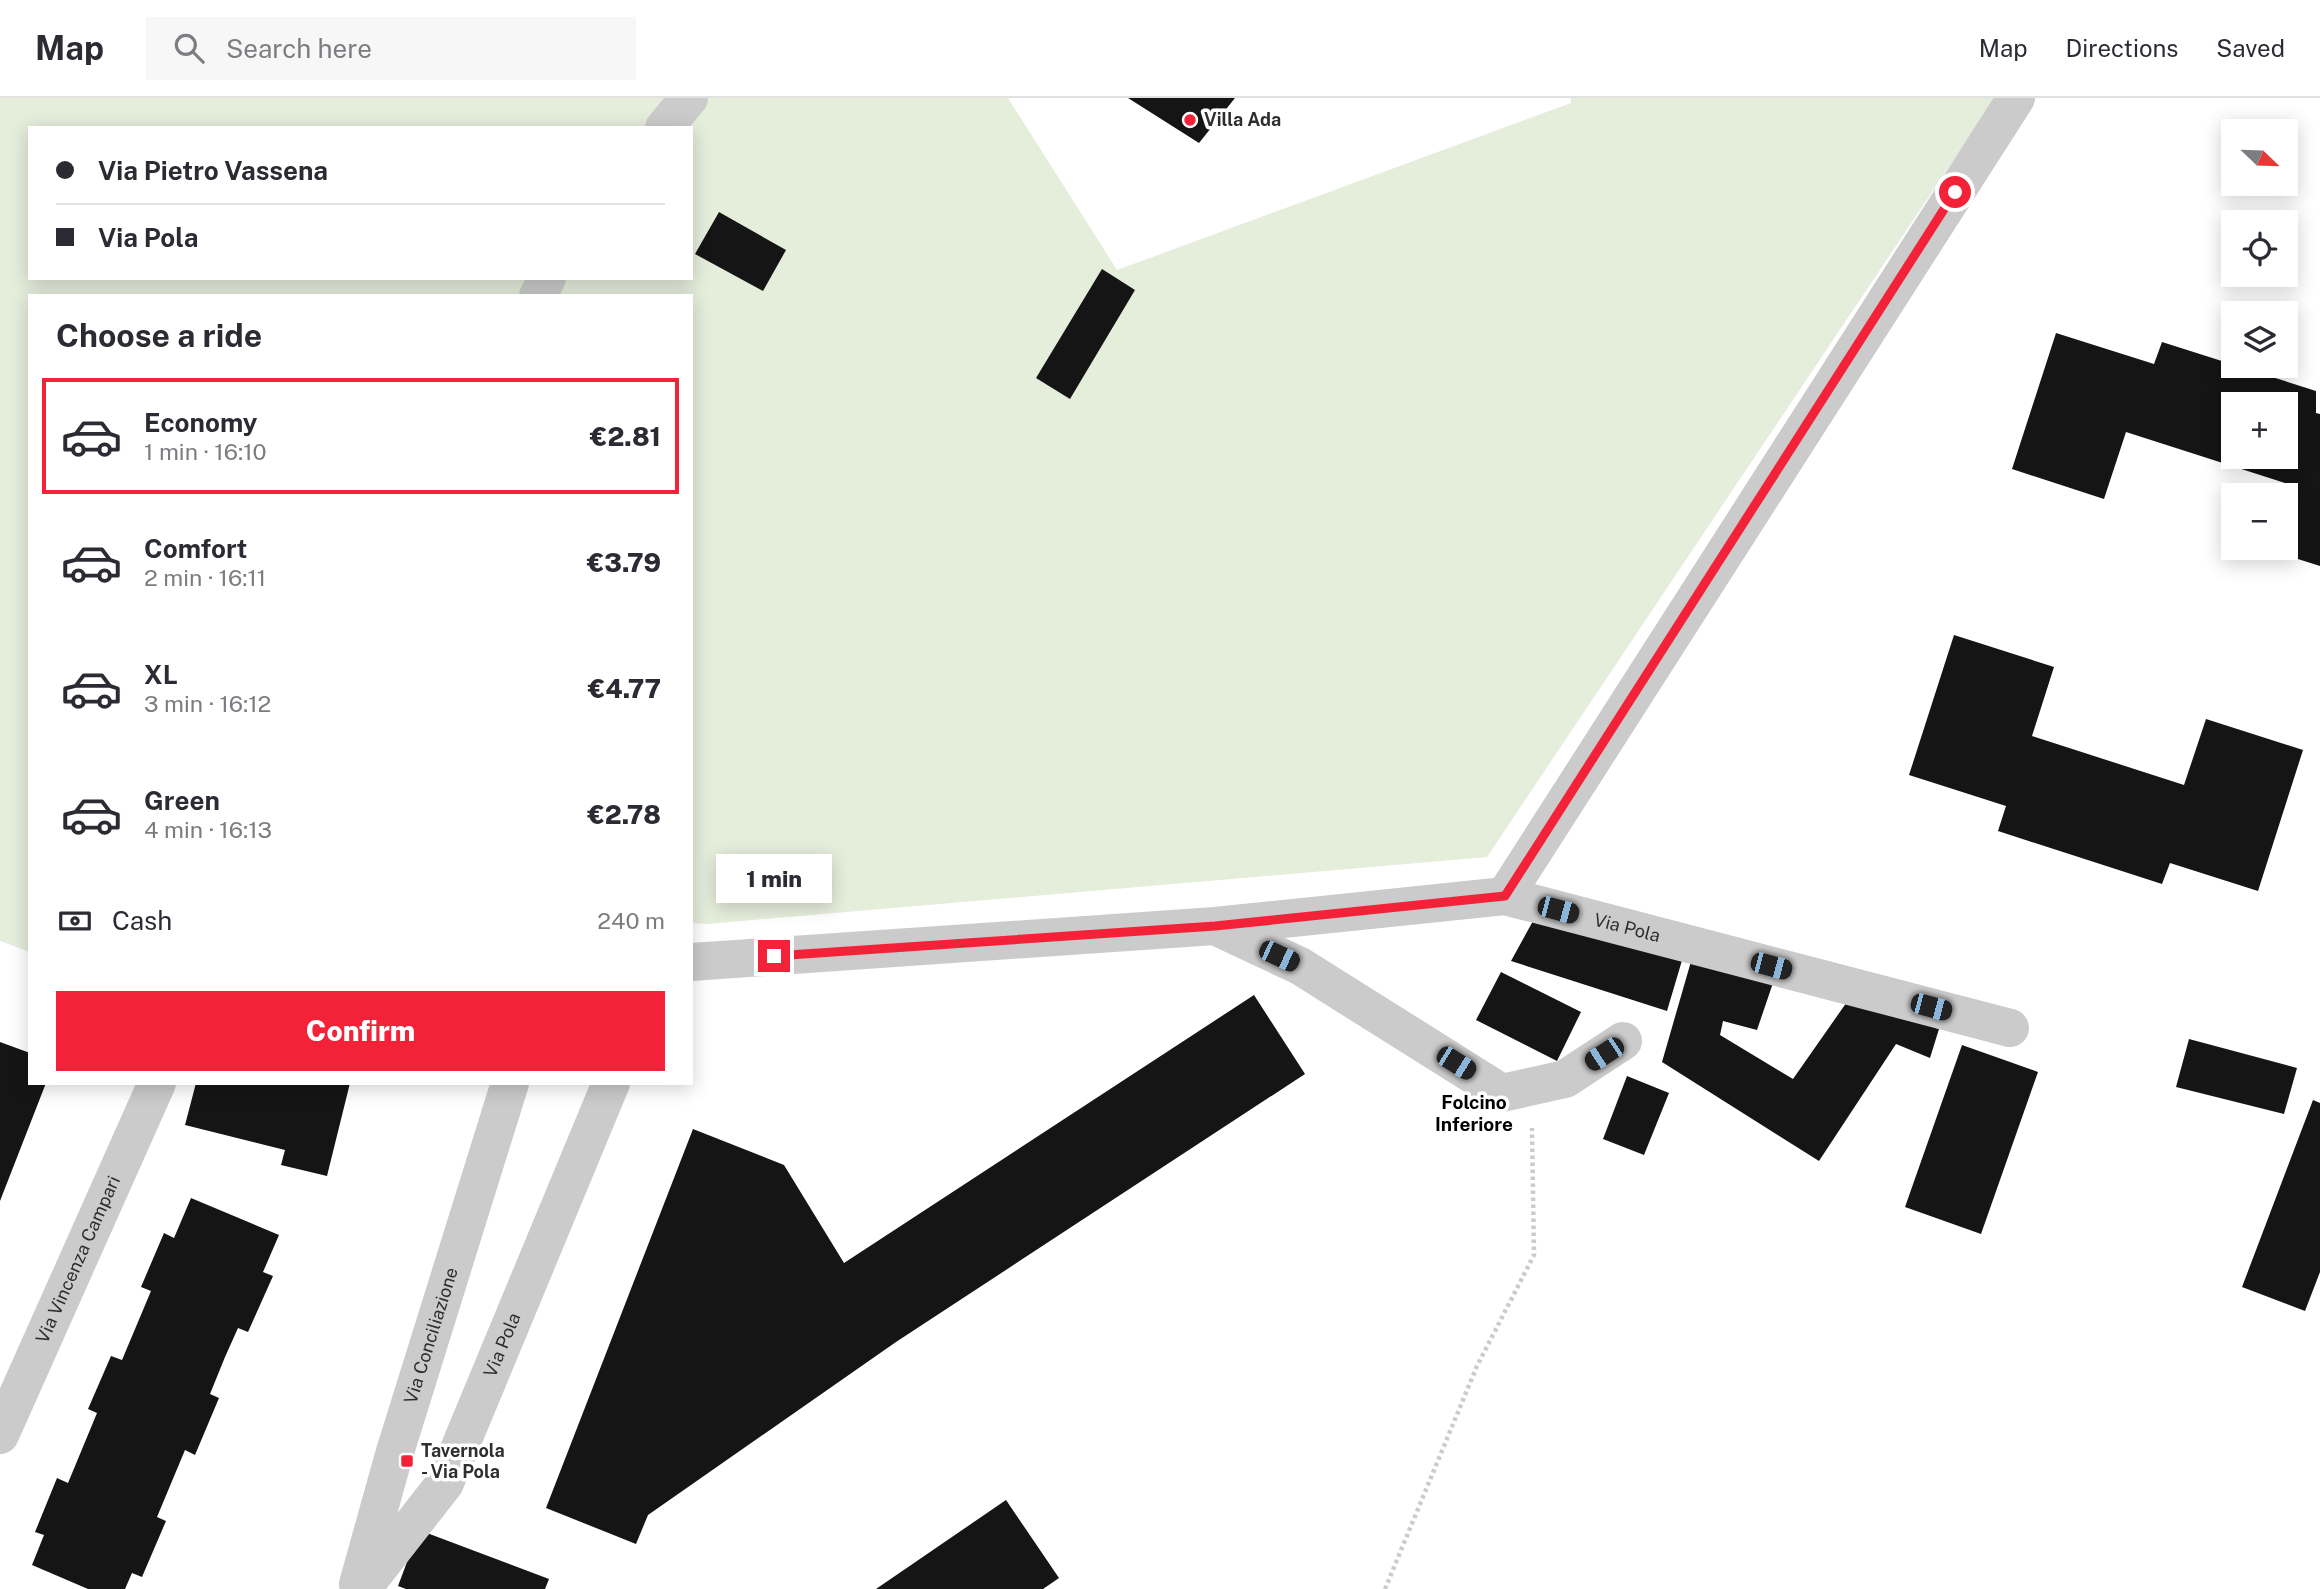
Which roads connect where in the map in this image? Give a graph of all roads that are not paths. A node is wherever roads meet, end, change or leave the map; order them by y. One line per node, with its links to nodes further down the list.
1 (689, 98): 3 (street)
2 (2016, 98): 4 (street)
3 (666, 126)
4 (1505, 896): 5 (street, Via Pola); 7 (street, Via Pola)
5 (1215, 926): 6 (street, Via Pola); 8 (street)
6 (693, 961)
7 (2011, 1028)
8 (1623, 1041)
9 (156, 1085): 12 (street, Via Vincenza Campari)
10 (509, 1085): 13 (street, Via Conciliazione)
11 (610, 1085): 13 (street, Via Pola)
12 (0, 1435)
13 (359, 1589)

